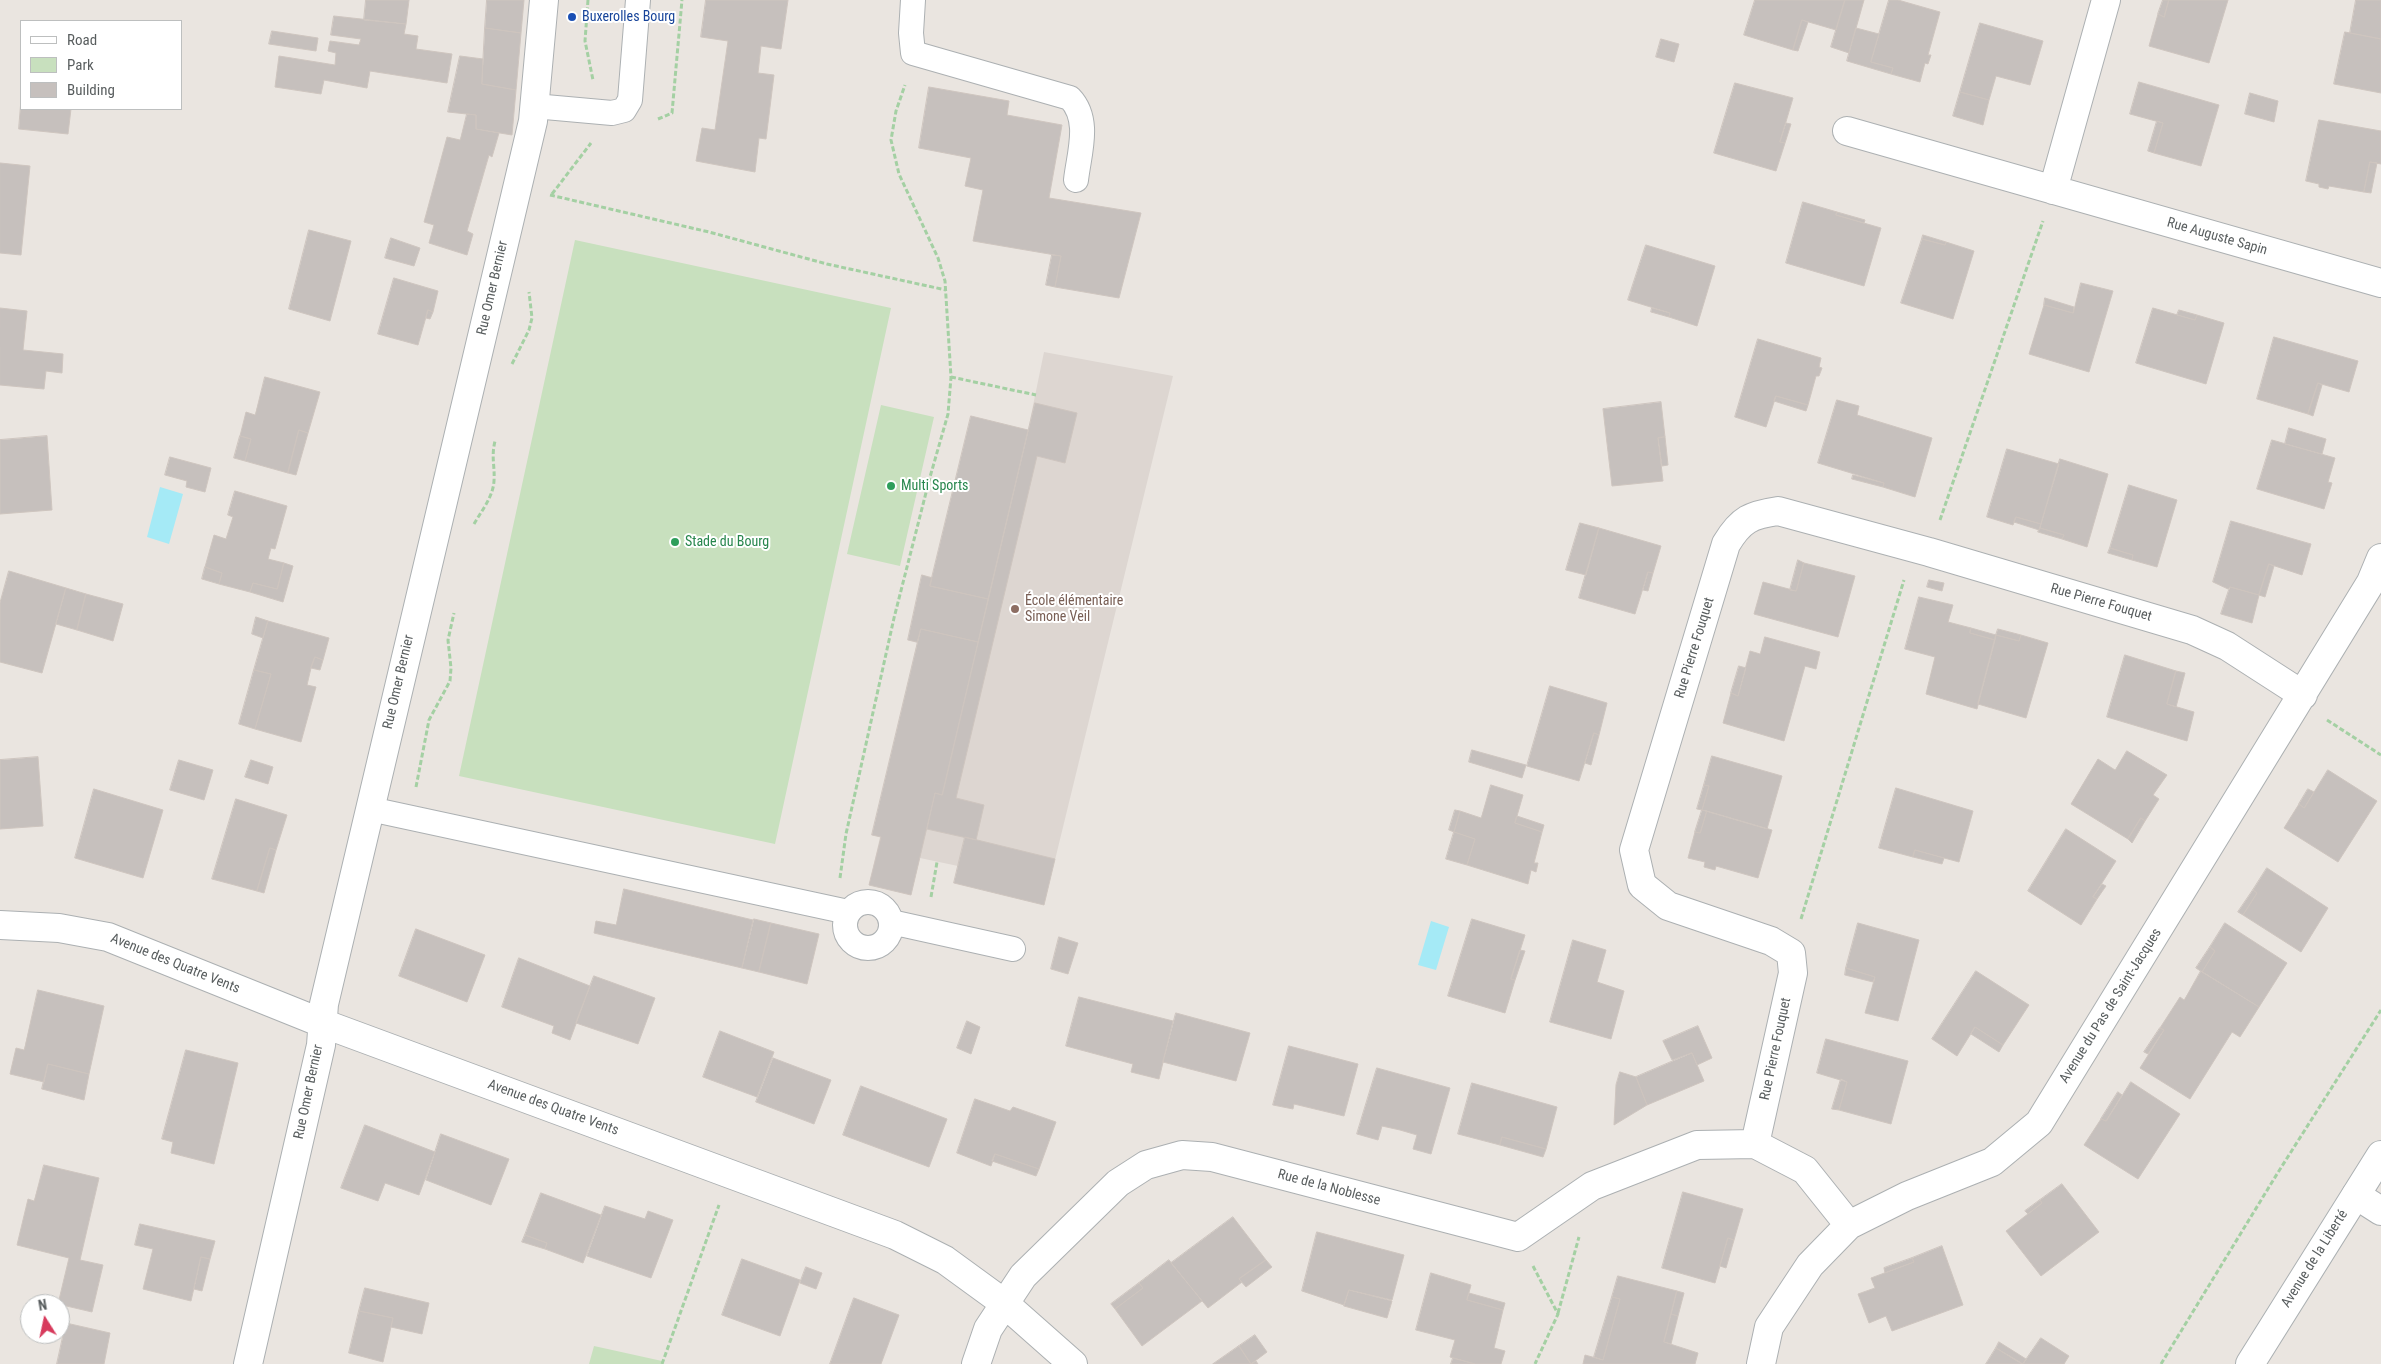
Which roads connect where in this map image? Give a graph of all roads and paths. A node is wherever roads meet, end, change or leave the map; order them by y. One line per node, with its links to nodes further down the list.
1 (544, 0): 7 (street, Rue Omer Bernier)
2 (588, 0): 8 (path)
3 (638, 0): 8 (lane)
4 (913, 0): 6 (lane)
5 (2106, 0): 11 (street)
6 (913, 52): 10 (lane); 16 (path)
7 (534, 106): 8 (lane); 27 (street, Rue Omer Bernier)
8 (594, 112): 12 (path)
9 (1848, 131): 11 (street, Rue Auguste Sapin)
10 (1076, 180)
11 (2053, 190): 15 (street, Rue Auguste Sapin); 22 (path)
12 (551, 195): 13 (path); 16 (path)
13 (549, 205)
14 (532, 283): 17 (path)
15 (2381, 283)
16 (946, 290): 18 (path)
17 (511, 367)
18 (950, 376): 19 (path); 29 (path)
19 (1036, 395)
20 (496, 438): 21 (path)
21 (473, 525)
22 (1921, 549): 25 (street, Rue Pierre Fouquet); 33 (path); 33 (street, Rue Pierre Fouquet)
23 (2381, 558): 25 (street, Avenue du Pas de Saint-Jacques)
24 (455, 611): 28 (path)
25 (2303, 695): 26 (path); 42 (street, Avenue du Pas de Saint-Jacques)
26 (2381, 755)
27 (370, 809): 28 (lane); 35 (street, Rue Omer Bernier)
28 (410, 817): 29 (lane)
29 (841, 910): 30 (lane); 30 (lane)
30 (890, 922): 32 (lane)
31 (0, 925): 35 (street, Avenue des Quatre Vents)
32 (1013, 949)
33 (1790, 953): 36 (street, Rue Pierre Fouquet)
34 (2381, 1010): 52 (path)
35 (322, 1022): 38 (street, Avenue des Quatre Vents); 46 (street, Rue Omer Bernier)
36 (1755, 1144): 39 (street); 42 (street)
37 (2381, 1155): 40 (street, Avenue de la Liberté)
38 (731, 1174): 44 (street, Avenue des Quatre Vents); 47 (path)
39 (1592, 1186): 43 (street); 45 (path)
40 (2356, 1195): 41 (street); 53 (street, Avenue de la Liberté)
41 (2381, 1211)
42 (1849, 1225): 51 (street, Avenue du Pas de Saint-Jacques)
43 (1518, 1237): 44 (street, Rue de la Noblesse); 45 (path)
44 (1004, 1302): 48 (street, Rue de la Noblesse); 49 (street, Avenue des Quatre Vents)
45 (1558, 1314): 50 (path)
46 (248, 1364)
47 (662, 1364)
48 (976, 1364)
49 (1073, 1364)
50 (1535, 1364)
51 (1761, 1364)
52 (2161, 1364)
53 (2250, 1364)

